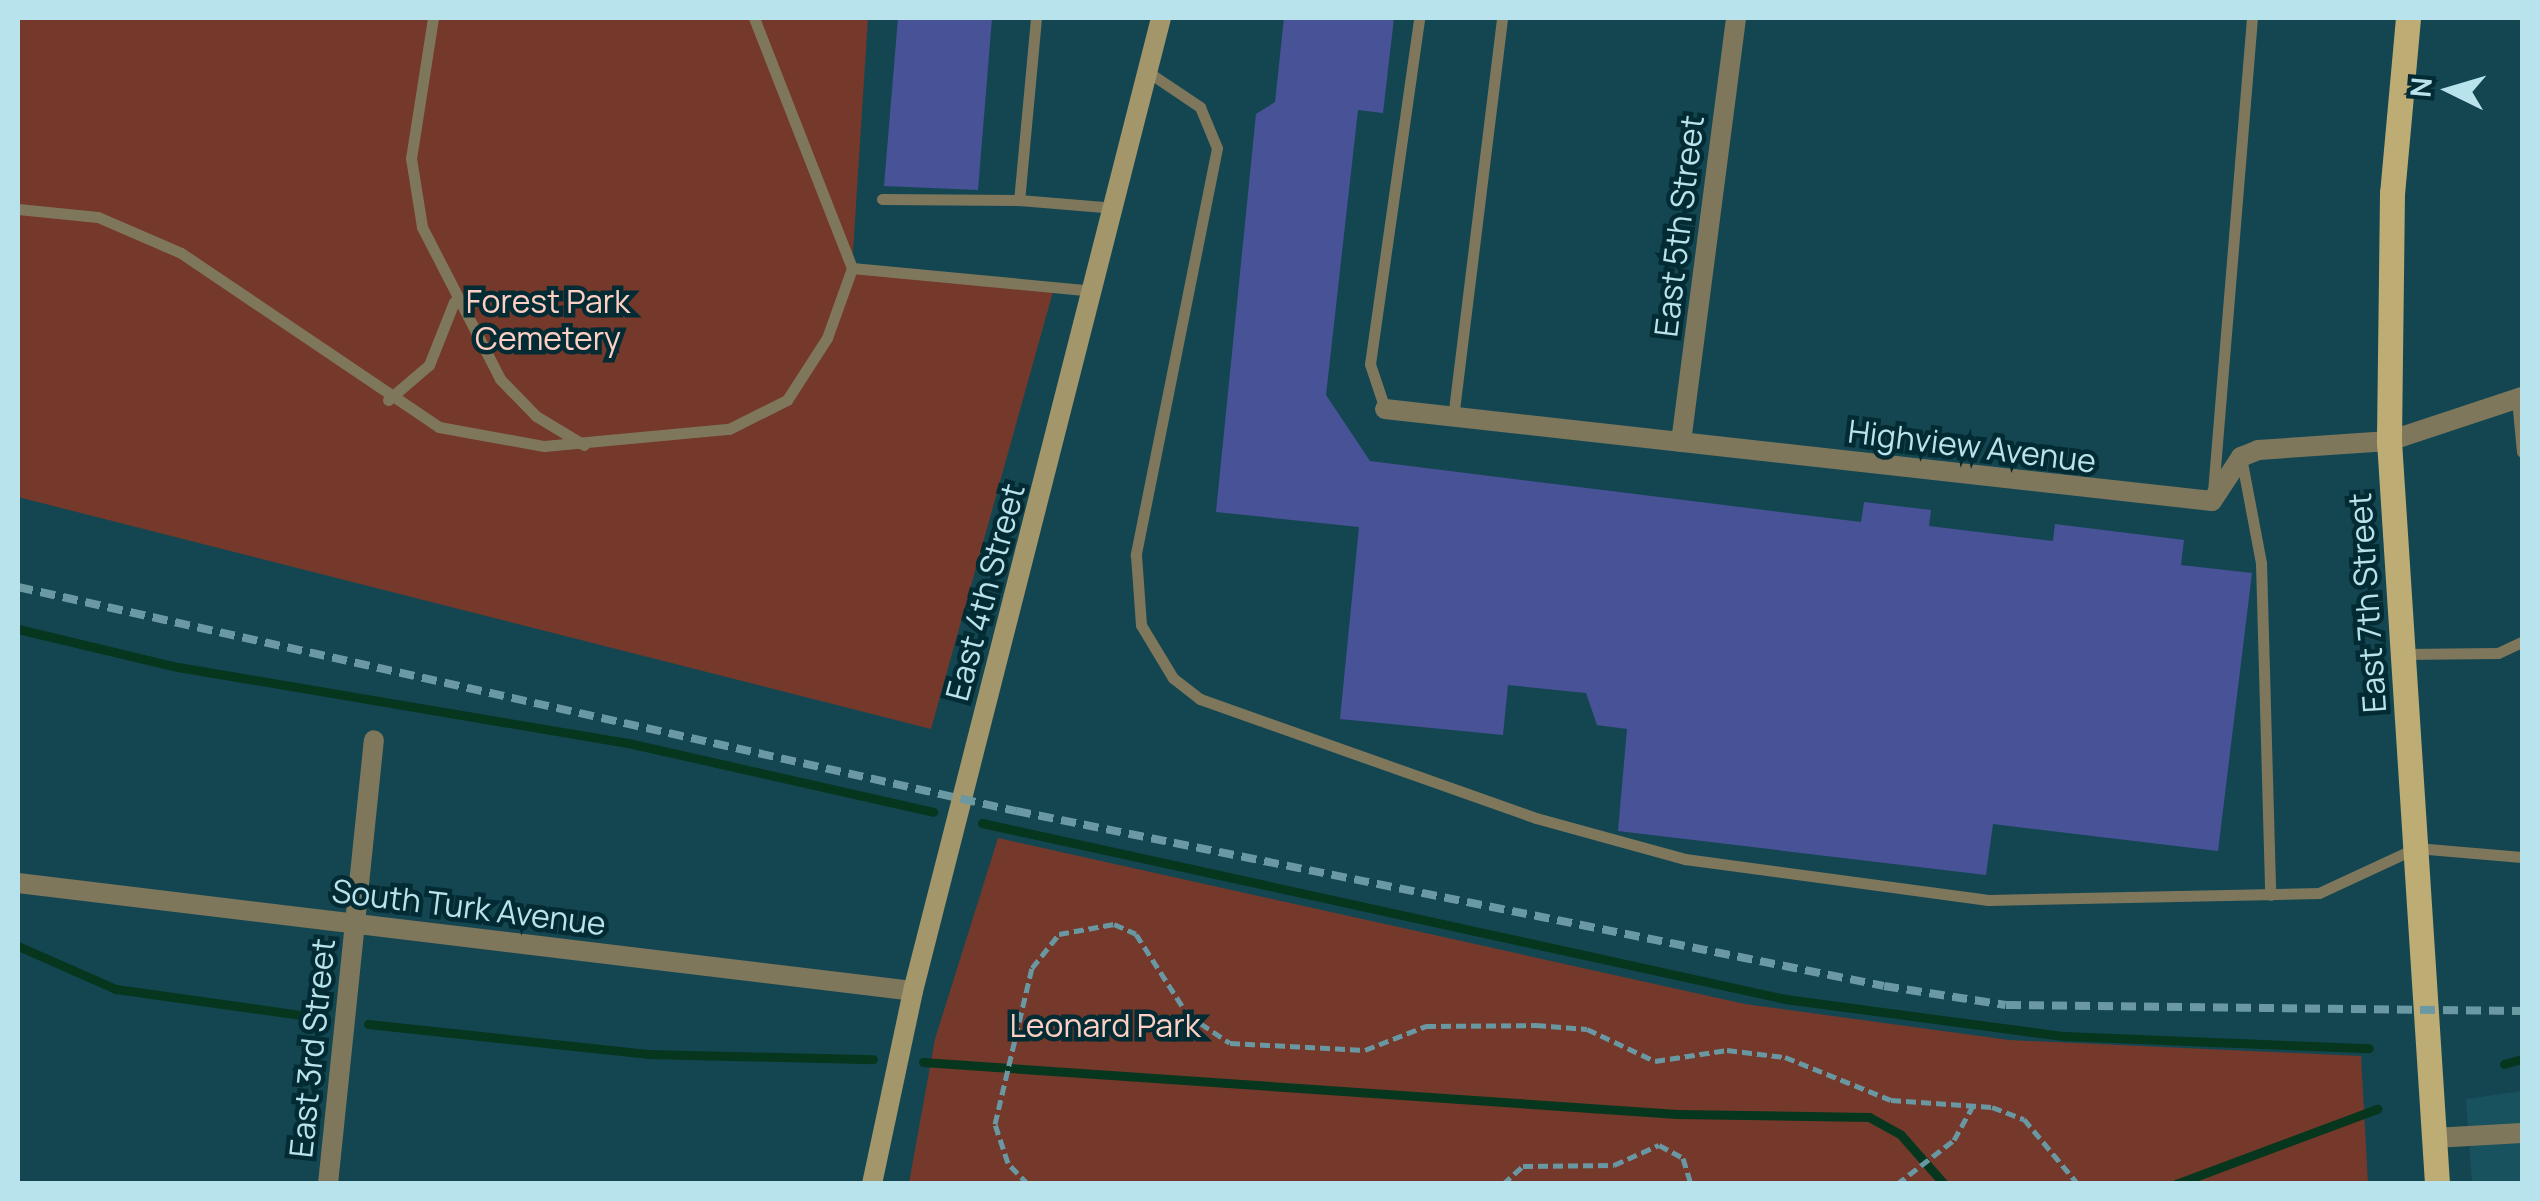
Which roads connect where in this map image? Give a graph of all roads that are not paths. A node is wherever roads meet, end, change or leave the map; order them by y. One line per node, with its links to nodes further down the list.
1 (433, 18): 17 (lane)
2 (754, 18): 15 (lane)
3 (1036, 18): 12 (lane)
4 (1161, 18): 10 (street, East 4th Street)
5 (1419, 18): 20 (lane)
6 (1502, 18): 21 (lane)
7 (1736, 18): 23 (street, East 5th Street)
8 (2252, 18): 27 (lane)
9 (2408, 18): 22 (main road, East 7th Street)
10 (1148, 72): 13 (street, East 4th Street); 34 (lane)
11 (882, 199): 12 (lane)
12 (1019, 200): 13 (lane)
13 (1116, 208): 16 (street, East 4th Street)
14 (18, 209): 19 (lane)
15 (852, 268): 16 (lane); 24 (lane)
16 (1095, 291): 36 (street, East 4th Street)
17 (454, 302): 19 (lane); 24 (lane)
18 (2520, 398): 22 (street); 25 (lane)
19 (388, 400): 24 (lane)
20 (1385, 409): 21 (street, Highview Avenue)
21 (1453, 418): 23 (street, Highview Avenue)
22 (2389, 441): 26 (street); 29 (main road, East 7th Street)
23 (1681, 442): 27 (street, Highview Avenue)
24 (584, 445)
25 (2522, 452)
26 (2241, 457): 27 (street); 34 (lane)
27 (2212, 501)
28 (2522, 642): 29 (lane)
29 (2403, 654): 31 (main road, East 7th Street)
30 (374, 740): 35 (street, East 3rd Street)
31 (2416, 848): 32 (lane); 34 (lane); 38 (main road, East 7th Street)
32 (2522, 857)
33 (18, 883): 35 (street, South Turk Avenue)
34 (2270, 895)
35 (355, 924): 36 (street, South Turk Avenue); 39 (street, East 3rd Street)
36 (912, 990): 40 (street, East 4th Street)
37 (2522, 1132): 38 (street)
38 (2434, 1138): 41 (main road, East 7th Street)
39 (328, 1184)
40 (872, 1184)
41 (2436, 1184)

